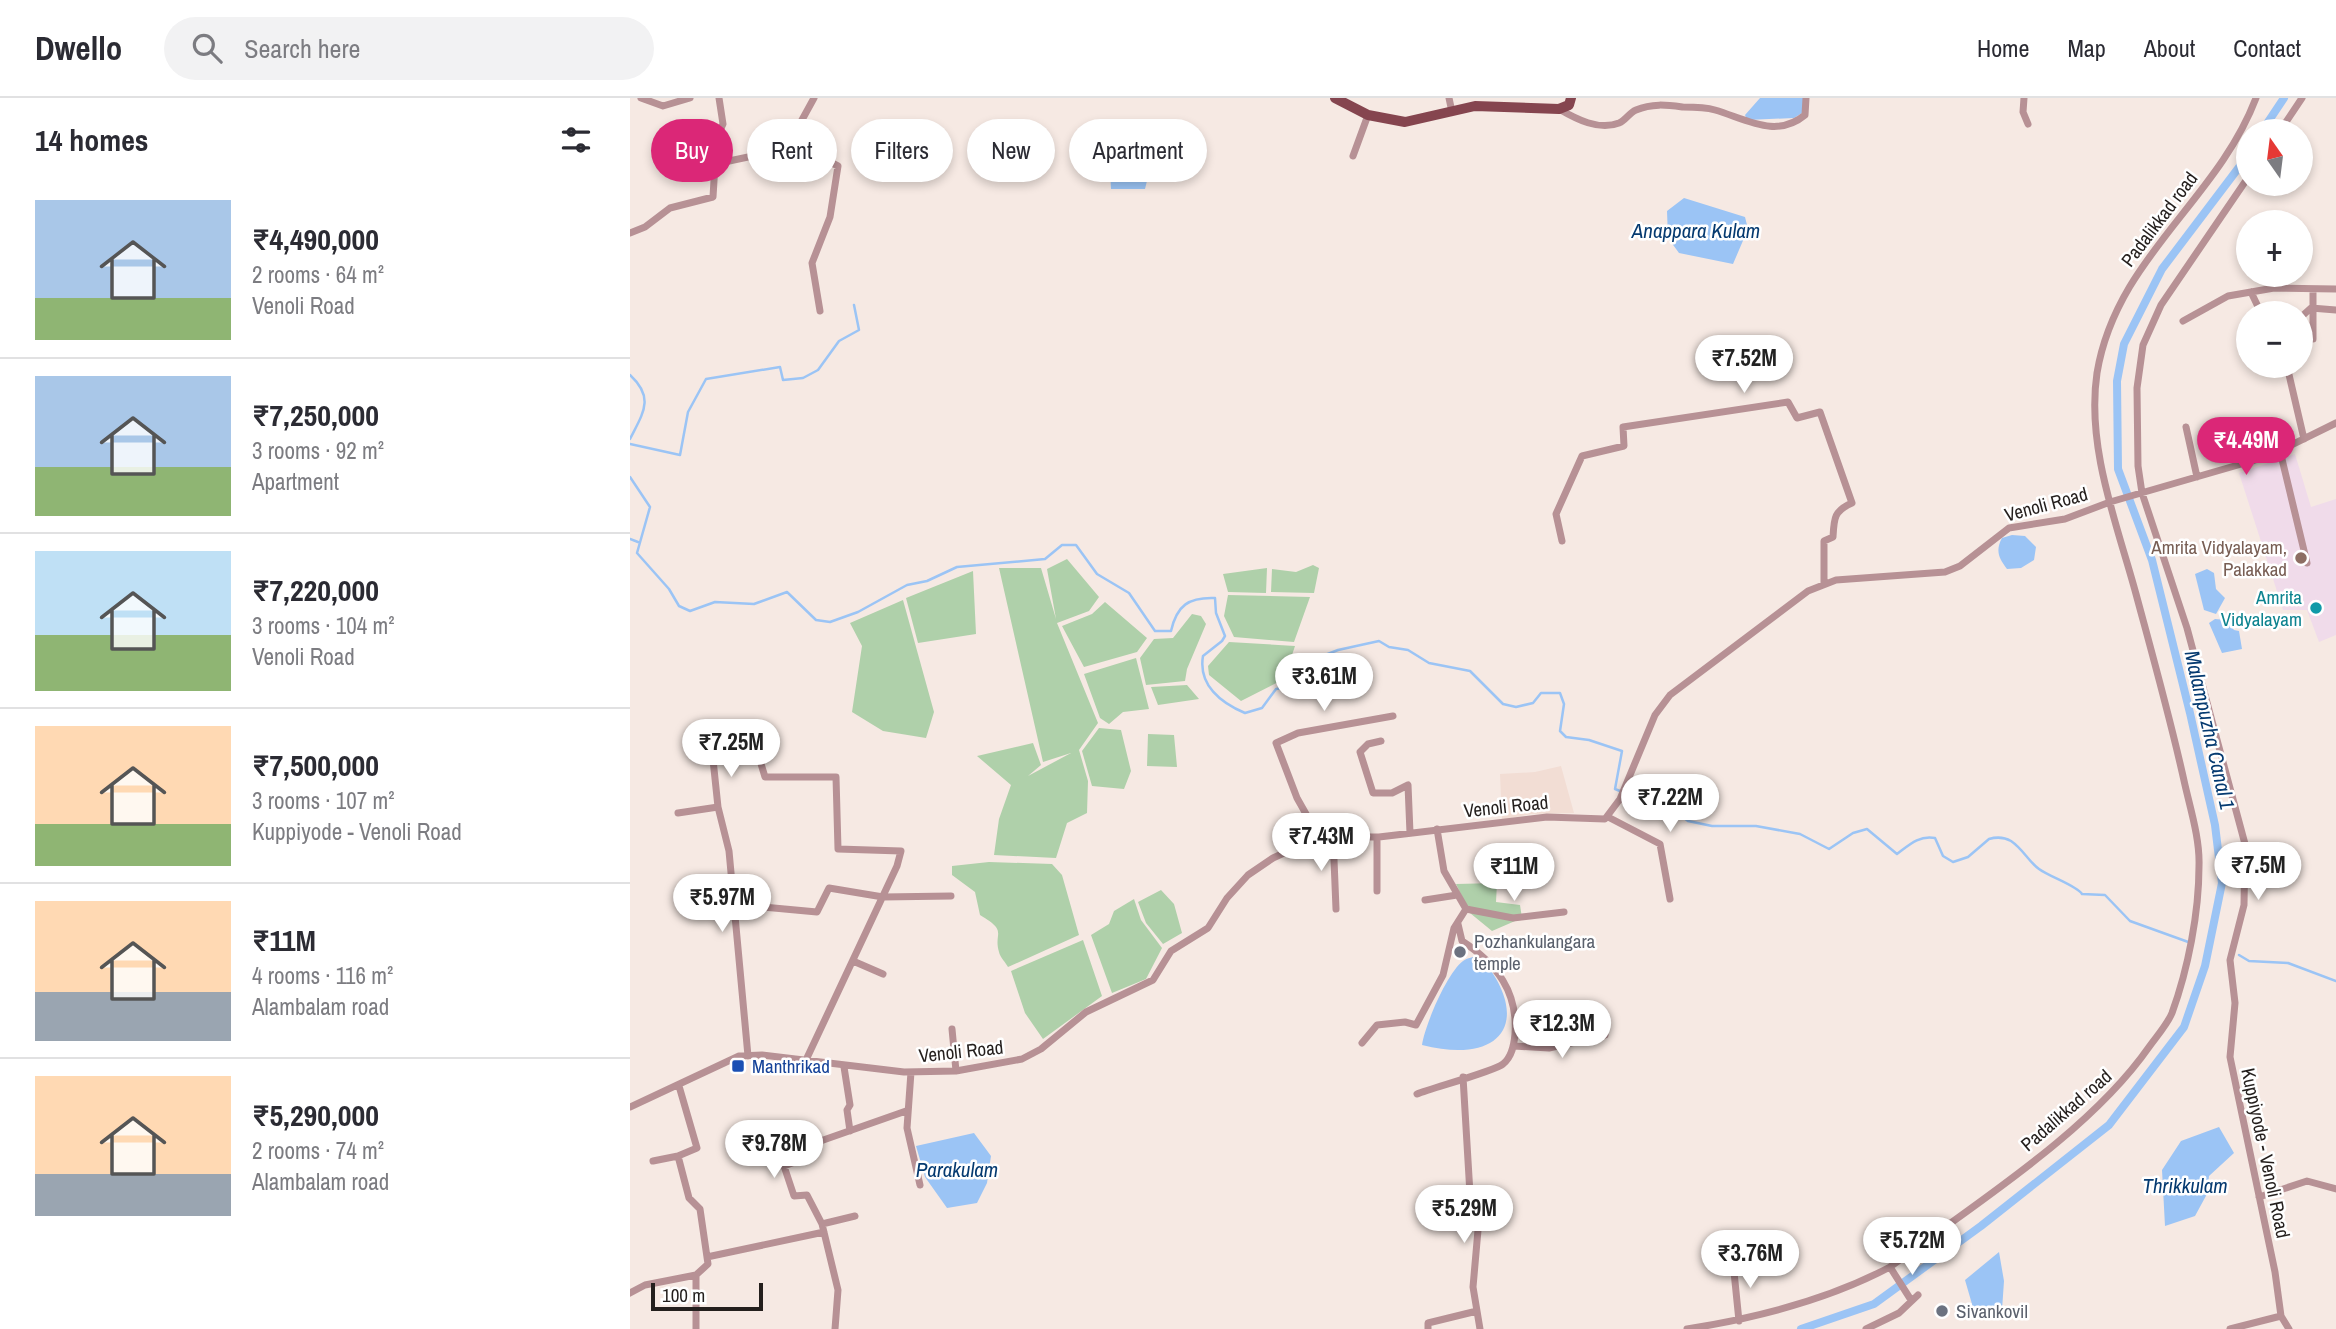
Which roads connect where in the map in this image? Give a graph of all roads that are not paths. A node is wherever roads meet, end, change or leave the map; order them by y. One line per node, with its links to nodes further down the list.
1 (641, 98): 2 (street)
2 (690, 98)
3 (719, 98): 15 (street)
4 (814, 98): 16 (street)
5 (1335, 98): 14 (main road)
6 (1449, 98): 13 (street)
7 (1571, 98): 12 (main road)
8 (1806, 98): 12 (street)
9 (2024, 98): 18 (street)
10 (2256, 98): 40 (street, Padalikkad road)
11 (2302, 98): 17 (street)
12 (1559, 109): 13 (main road)
13 (1452, 112): 14 (main road)
14 (1367, 115): 19 (street)
15 (722, 119)
16 (803, 119)
17 (2288, 119)
18 (2028, 124)
19 (1353, 156)
20 (714, 182): 23 (street)
21 (835, 182): 31 (street)
22 (2236, 195): 39 (street, Kuppiyode - Venoli Road)
23 (630, 233)
24 (2313, 289): 25 (street); 26 (street); 28 (street)
25 (2336, 289)
26 (2250, 292): 27 (street); 32 (street)
27 (2255, 301)
28 (2312, 301)
29 (2313, 308): 30 (street)
30 (2336, 310)
31 (820, 311)
32 (2183, 321)
33 (2290, 378): 36 (street)
34 (2336, 423): 36 (street, Venoli Road)
35 (2186, 427): 38 (street)
36 (2304, 439): 37 (street, Venoli Road)
37 (2280, 452): 38 (street, Venoli Road); 42 (street)
38 (2197, 477): 39 (street, Venoli Road)
39 (2142, 493): 40 (street, Venoli Road); 88 (street, Kuppiyode - Venoli Road)
40 (2112, 502): 43 (street, Venoli Road); 93 (street, Padalikkad road)
41 (1562, 541): 43 (street)
42 (2307, 563)
43 (1824, 584): 48 (street, Venoli Road)
44 (1393, 716): 52 (street)
45 (1381, 741): 50 (street)
46 (719, 807): 47 (street); 57 (street); 60 (street)
47 (678, 813)
48 (1608, 817): 49 (street, Venoli Road); 58 (street)
49 (1437, 830): 50 (street, Venoli Road); 55 (street)
50 (1410, 833): 53 (street, Venoli Road)
51 (1333, 835): 52 (street, Venoli Road); 53 (street, Venoli Road); 61 (street)
52 (1319, 837): 76 (street, Venoli Road)
53 (1377, 837): 54 (street)
54 (1377, 891)
55 (1457, 895): 59 (street); 62 (street)
56 (951, 896): 57 (street)
57 (883, 897): 60 (street); 67 (street)
58 (1670, 899)
59 (1425, 900)
60 (734, 909): 73 (street)
61 (1336, 909)
62 (1466, 909): 63 (street); 64 (street)
63 (1564, 912)
64 (1458, 924): 65 (street); 66 (street)
65 (1452, 940): 66 (street); 71 (street)
66 (1462, 941): 72 (street)
67 (853, 961): 68 (street); 74 (street)
68 (883, 974)
69 (952, 1029): 76 (street)
70 (1605, 1035): 72 (street)
71 (1362, 1043)
72 (1514, 1046): 78 (street)
73 (748, 1056): 74 (street, Venoli Road); 79 (street, Venoli Road)
74 (806, 1060): 75 (street, Venoli Road)
75 (844, 1066): 77 (street, Venoli Road); 83 (street)
76 (956, 1071): 77 (street, Venoli Road)
77 (911, 1072): 82 (street)
78 (1463, 1077): 80 (street); 98 (street)
79 (679, 1086): 81 (street, Venoli Road); 84 (street)
80 (1417, 1094)
81 (630, 1107)
82 (906, 1111): 83 (street); 86 (street)
83 (850, 1131): 90 (street)
84 (678, 1156): 85 (street); 91 (street)
85 (653, 1161)
86 (920, 1185)
87 (2336, 1189): 88 (street)
88 (2259, 1197): 99 (street, Kuppiyode - Venoli Road)
89 (855, 1216): 90 (street)
90 (823, 1228): 91 (street); 103 (street)
91 (707, 1257): 94 (street)
92 (1733, 1262): 100 (street)
93 (1890, 1267): 97 (street); 100 (street, Padalikkad road)
94 (696, 1275): 95 (street); 102 (street)
95 (630, 1293)
96 (1918, 1295): 97 (street)
97 (1910, 1300): 106 (street)
98 (1476, 1311): 101 (street); 104 (street)
99 (2281, 1316): 107 (street); 108 (street, Kuppiyode - Venoli Road)
100 (1739, 1321): 105 (street, Padalikkad road)
101 (1479, 1325)
102 (696, 1329)
103 (835, 1329)
104 (1428, 1329)
105 (1687, 1329)
106 (1866, 1329)
107 (2230, 1329)
108 (2289, 1329)

